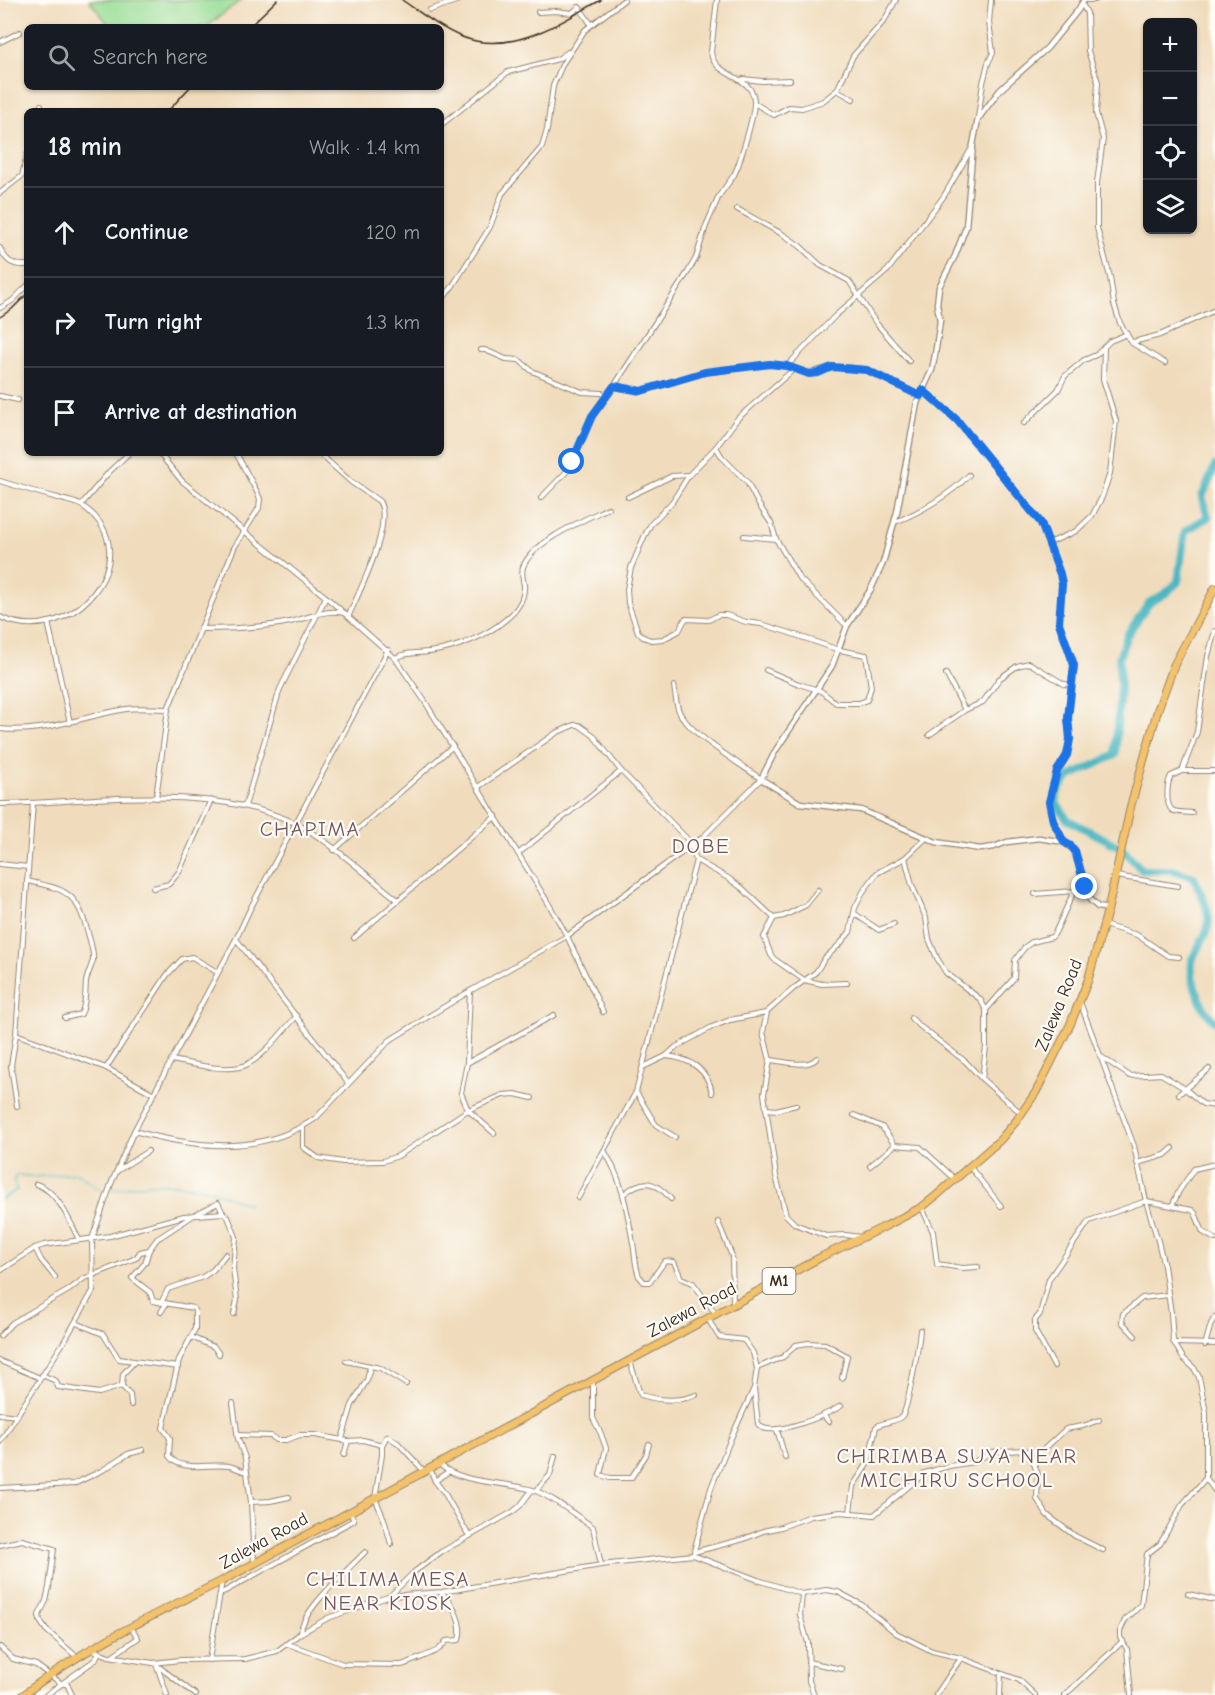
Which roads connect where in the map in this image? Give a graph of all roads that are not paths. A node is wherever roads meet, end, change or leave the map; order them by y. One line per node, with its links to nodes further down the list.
1 (459, 0): 8 (street)
2 (624, 0): 10 (street)
3 (717, 0): 14 (street)
4 (896, 0): 16 (street)
5 (991, 0): 21 (street)
6 (1095, 0): 7 (street)
7 (1083, 1): 21 (street); 34 (street)
8 (430, 10)
9 (538, 12): 10 (street)
10 (591, 24): 13 (street)
11 (20, 32): 12 (street)
12 (0, 42)
13 (572, 50): 22 (street); 31 (street)
14 (739, 78): 15 (street); 18 (street)
15 (790, 80)
16 (837, 90): 17 (street); 18 (street)
17 (853, 99)
18 (754, 103): 42 (street)
19 (41, 105): 20 (street)
20 (40, 108)
21 (978, 119): 23 (street)
22 (444, 122)
23 (973, 145): 30 (street); 43 (street)
24 (24, 168): 25 (street)
25 (0, 193)
26 (737, 209): 30 (street)
27 (0, 248): 28 (street)
28 (24, 265)
29 (24, 289): 32 (street)
30 (859, 295): 38 (street); 40 (street)
31 (444, 297)
32 (0, 308)
33 (1215, 310): 35 (street)
34 (1127, 334): 35 (street); 36 (street)
35 (1132, 343): 39 (street)
36 (1104, 347): 47 (street); 64 (street)
37 (481, 350): 45 (street)
38 (909, 361)
39 (1165, 363)
40 (787, 366): 41 (street); 42 (street)
41 (794, 369): 43 (street); 48 (street)
42 (614, 386): 45 (street)
43 (922, 393): 60 (street); 64 (street)
44 (0, 396): 46 (street)
45 (607, 396): 57 (street)
46 (18, 400)
47 (1024, 423)
48 (716, 447): 53 (street); 63 (street)
49 (126, 456): 58 (street)
50 (161, 456): 61 (street)
51 (238, 456): 61 (street)
52 (322, 456): 68 (street)
53 (689, 475): 56 (street); 75 (street)
54 (969, 475): 60 (street)
55 (0, 482): 58 (street)
56 (628, 497)
57 (541, 498)
58 (81, 505): 70 (street)
59 (608, 508): 76 (street)
60 (894, 522): 71 (street)
61 (246, 532): 66 (street); 72 (street)
62 (744, 536): 63 (street)
63 (776, 538): 71 (street)
64 (1049, 543): 79 (street)
65 (1215, 588): 110 (highway, Zalewa Road / M1)
66 (327, 597): 67 (street); 68 (street)
67 (318, 614): 68 (street); 72 (street); 97 (street)
68 (349, 615): 74 (street)
69 (0, 617): 70 (street)
70 (48, 622): 84 (street)
71 (847, 626): 75 (street)
72 (200, 629): 82 (street)
73 (1215, 631): 89 (street)
74 (388, 650): 76 (street); 100 (street)
75 (838, 650): 81 (street); 81 (street)
76 (395, 658): 87 (street)
77 (766, 670): 81 (street)
78 (946, 674): 83 (street)
79 (1072, 685): 83 (street); 102 (street)
80 (674, 686): 91 (street)
81 (817, 690): 91 (street)
82 (168, 709): 84 (street); 93 (street)
83 (965, 710): 86 (street)
84 (70, 723): 85 (street)
85 (0, 729)
86 (929, 735)
87 (453, 746): 92 (street); 104 (street)
88 (621, 771): 92 (street); 103 (street); 105 (street)
89 (1182, 771): 90 (street); 98 (street)
90 (1215, 771)
91 (761, 779): 101 (street); 103 (street)
92 (478, 787): 99 (street)
93 (156, 798): 94 (street); 95 (street)
94 (211, 800): 97 (street); 114 (street)
95 (33, 803): 96 (street); 109 (street)
96 (0, 804)
97 (244, 806): 100 (street)
98 (1192, 813)
99 (496, 816): 105 (street); 118 (street)
100 (294, 823): 104 (street); 126 (street)
101 (926, 838): 102 (street); 106 (street)
102 (1064, 842): 113 (street)
103 (692, 846): 107 (street); 124 (street)
104 (334, 850): 118 (street)
105 (518, 853): 124 (street)
106 (905, 858): 120 (street); 133 (street)
107 (696, 860): 121 (street); 148 (street)
108 (0, 864): 109 (street)
109 (28, 867): 111 (street)
110 (1116, 876): 112 (street); 119 (highway, Zalewa Road / M1)
111 (27, 881): 138 (street); 140 (street)
112 (1178, 886)
113 (1085, 887): 116 (street); 119 (street)
114 (153, 888)
115 (818, 890): 121 (street)
116 (1074, 891): 117 (street); 133 (street)
117 (1035, 894)
118 (398, 900): 125 (street)
119 (1108, 909): 123 (highway, Zalewa Road / M1)
120 (855, 914): 122 (street); 129 (street)
121 (774, 918): 129 (street)
122 (894, 924)
123 (1103, 925): 127 (street); 132 (highway, Zalewa Road / M1)
124 (567, 936): 131 (street); 134 (street)
125 (354, 938)
126 (236, 939): 128 (street); 137 (street)
127 (1179, 957)
128 (217, 972): 144 (street); 147 (street)
129 (804, 980): 130 (street); 135 (street)
130 (847, 983)
131 (471, 991): 146 (street); 151 (street)
132 (1080, 1002): 142 (street); 163 (highway, Zalewa Road / M1)
133 (987, 1010): 150 (street)
134 (603, 1012)
135 (767, 1012): 141 (street); 145 (street)
136 (554, 1015): 146 (street)
137 (297, 1016): 144 (street); 151 (street)
138 (65, 1018)
139 (911, 1018): 150 (street)
140 (16, 1034): 147 (street); 159 (street)
141 (666, 1056): 148 (street); 154 (street)
142 (1099, 1056): 152 (street); 173 (street)
143 (818, 1058): 145 (street)
144 (171, 1059): 155 (street)
145 (770, 1060): 161 (street)
146 (467, 1063): 162 (street)
147 (106, 1068): 155 (street)
148 (643, 1068): 153 (street)
149 (1209, 1069): 152 (street)
150 (982, 1079): 163 (street)
151 (348, 1083): 165 (street)
152 (1184, 1088): 156 (street); 160 (street)
153 (636, 1092): 168 (street); 172 (street)
154 (712, 1093)
155 (154, 1094): 166 (street)
156 (1179, 1094)
157 (532, 1098): 162 (street)
158 (796, 1105): 161 (street)
159 (17, 1106)
160 (1215, 1106)
161 (767, 1109): 190 (street)
162 (468, 1110): 165 (street); 167 (street)
163 (1022, 1113): 176 (highway, Zalewa Road / M1)
164 (854, 1115): 169 (street)
165 (303, 1127): 166 (street)
166 (134, 1131): 177 (street)
167 (494, 1133)
168 (675, 1137)
169 (896, 1145): 175 (street); 178 (street)
170 (1173, 1148): 173 (street)
171 (148, 1151): 177 (street)
172 (605, 1152): 180 (street); 181 (street)
173 (1137, 1162): 183 (street)
174 (1215, 1164): 185 (street)
175 (870, 1166)
176 (970, 1167): 178 (highway, Zalewa Road / M1); 184 (street)
177 (116, 1172): 191 (street)
178 (956, 1180): 186 (highway, Zalewa Road / M1)
179 (36, 1184): 193 (street)
180 (624, 1194): 182 (street); 206 (street)
181 (578, 1198)
182 (671, 1198)
183 (1146, 1201): 185 (street); 201 (street); 223 (street)
184 (1000, 1206)
185 (1172, 1206): 192 (street)
186 (922, 1207): 190 (highway, Zalewa Road / M1); 197 (street)
187 (223, 1213): 188 (street); 188 (street); 205 (street)
188 (194, 1215): 191 (street); 195 (street)
189 (718, 1222): 203 (street)
190 (862, 1237): 203 (highway, Zalewa Road / M1)
191 (92, 1239): 193 (street); 199 (street)
192 (1215, 1239)
193 (79, 1240): 194 (street)
194 (35, 1248): 198 (street); 200 (street)
195 (149, 1250): 199 (street); 202 (street)
196 (226, 1254): 202 (street)
197 (978, 1267)
198 (0, 1271)
199 (94, 1274): 209 (street); 211 (street)
200 (55, 1277)
201 (1168, 1295): 212 (street); 214 (street)
202 (163, 1303): 204 (street); 213 (street)
203 (733, 1306): 206 (highway, Zalewa Road / M1)
204 (160, 1312)
205 (234, 1314)
206 (716, 1315): 208 (highway, Zalewa Road / M1)
207 (1215, 1317): 216 (street)
208 (708, 1319): 218 (highway, Zalewa Road / M1); 225 (street)
209 (76, 1323): 220 (street); 226 (street)
210 (920, 1330): 266 (street)
211 (0, 1336)
212 (1136, 1336)
213 (191, 1337): 217 (street); 222 (street)
214 (1174, 1343): 216 (street); 257 (street)
215 (1215, 1344): 216 (street)
216 (1205, 1345)
217 (219, 1354)
218 (630, 1360): 228 (highway, Zalewa Road / M1); 232 (street)
219 (0, 1361): 226 (street)
220 (135, 1361): 222 (street); 230 (street)
221 (346, 1361): 224 (street)
222 (178, 1366): 255 (street)
223 (1054, 1366)
224 (370, 1367): 229 (street); 243 (street)
225 (757, 1368): 227 (street); 231 (street)
226 (41, 1376): 230 (street); 238 (street)
227 (842, 1378)
228 (592, 1380): 247 (street); 253 (highway, Zalewa Road / M1)
229 (406, 1384)
230 (122, 1386): 234 (street)
231 (754, 1388): 241 (street); 272 (street)
232 (696, 1395)
233 (233, 1403): 242 (street)
234 (131, 1405)
235 (841, 1406): 237 (street)
236 (0, 1414): 238 (street)
237 (823, 1415): 240 (street); 241 (street)
238 (17, 1416): 245 (street)
239 (1099, 1420): 249 (street)
240 (829, 1422)
241 (777, 1430): 252 (street)
242 (237, 1435): 243 (street); 255 (street)
243 (342, 1439): 244 (street)
244 (348, 1441): 246 (street); 250 (street)
245 (0, 1442)
246 (382, 1444): 254 (street); 263 (street)
247 (649, 1444)
248 (143, 1450): 259 (street)
249 (1030, 1452): 266 (street); 270 (street)
250 (344, 1455)
251 (555, 1456): 260 (street)
252 (785, 1457)
253 (438, 1464): 254 (highway, Zalewa Road / M1); 256 (street)
254 (427, 1470): 258 (street); 263 (highway, Zalewa Road / M1)
255 (247, 1472): 264 (street)
256 (448, 1472): 258 (street); 260 (street)
257 (1206, 1478): 261 (street); 284 (street)
258 (435, 1481): 267 (street)
259 (0, 1488)
260 (534, 1491): 267 (street); 274 (street)
261 (1215, 1491)
262 (289, 1497): 264 (street)
263 (375, 1498): 265 (highway, Zalewa Road / M1); 268 (street)
264 (251, 1502): 273 (street)
265 (349, 1511): 273 (highway, Zalewa Road / M1); 277 (street)
266 (850, 1513): 272 (street)
267 (469, 1536): 280 (street)
268 (391, 1544)
269 (0, 1545): 290 (street)
270 (1103, 1550)
271 (365, 1552): 283 (street)
272 (693, 1553): 274 (street); 278 (street)
273 (254, 1563): 275 (highway, Zalewa Road / M1)
274 (601, 1565): 276 (street)
275 (222, 1581): 277 (street); 282 (highway, Zalewa Road / M1)
276 (442, 1592): 280 (street); 285 (street)
277 (220, 1594): 292 (street)
278 (802, 1594): 291 (street); 293 (street)
279 (1188, 1594): 281 (street)
280 (390, 1596): 283 (street)
281 (1215, 1600)
282 (130, 1627): 287 (highway, Zalewa Road / M1); 289 (street)
283 (301, 1633): 285 (street)
284 (1122, 1641): 308 (street); 309 (street)
285 (288, 1644): 292 (street)
286 (0, 1647): 297 (street)
287 (91, 1649): 288 (street); 290 (highway, Zalewa Road / M1)
288 (99, 1652): 289 (street); 298 (street)
289 (111, 1656): 294 (street)
290 (77, 1657): 297 (highway, Zalewa Road / M1)
291 (961, 1658): 296 (street); 305 (street)
292 (209, 1660): 294 (street)
293 (808, 1662): 295 (street); 304 (street)
294 (155, 1664): 302 (street); 303 (street)
295 (842, 1669)
296 (1001, 1674): 306 (street); 307 (street)
297 (49, 1675): 298 (street); 299 (highway, Zalewa Road / M1)
298 (62, 1684): 300 (street); 301 (street)
299 (23, 1695)
300 (46, 1695)
301 (72, 1695)
302 (167, 1695)
303 (196, 1695)
304 (814, 1695)
305 (936, 1695)
306 (1000, 1695)
307 (1035, 1695)
308 (1065, 1695)
309 (1131, 1695)

